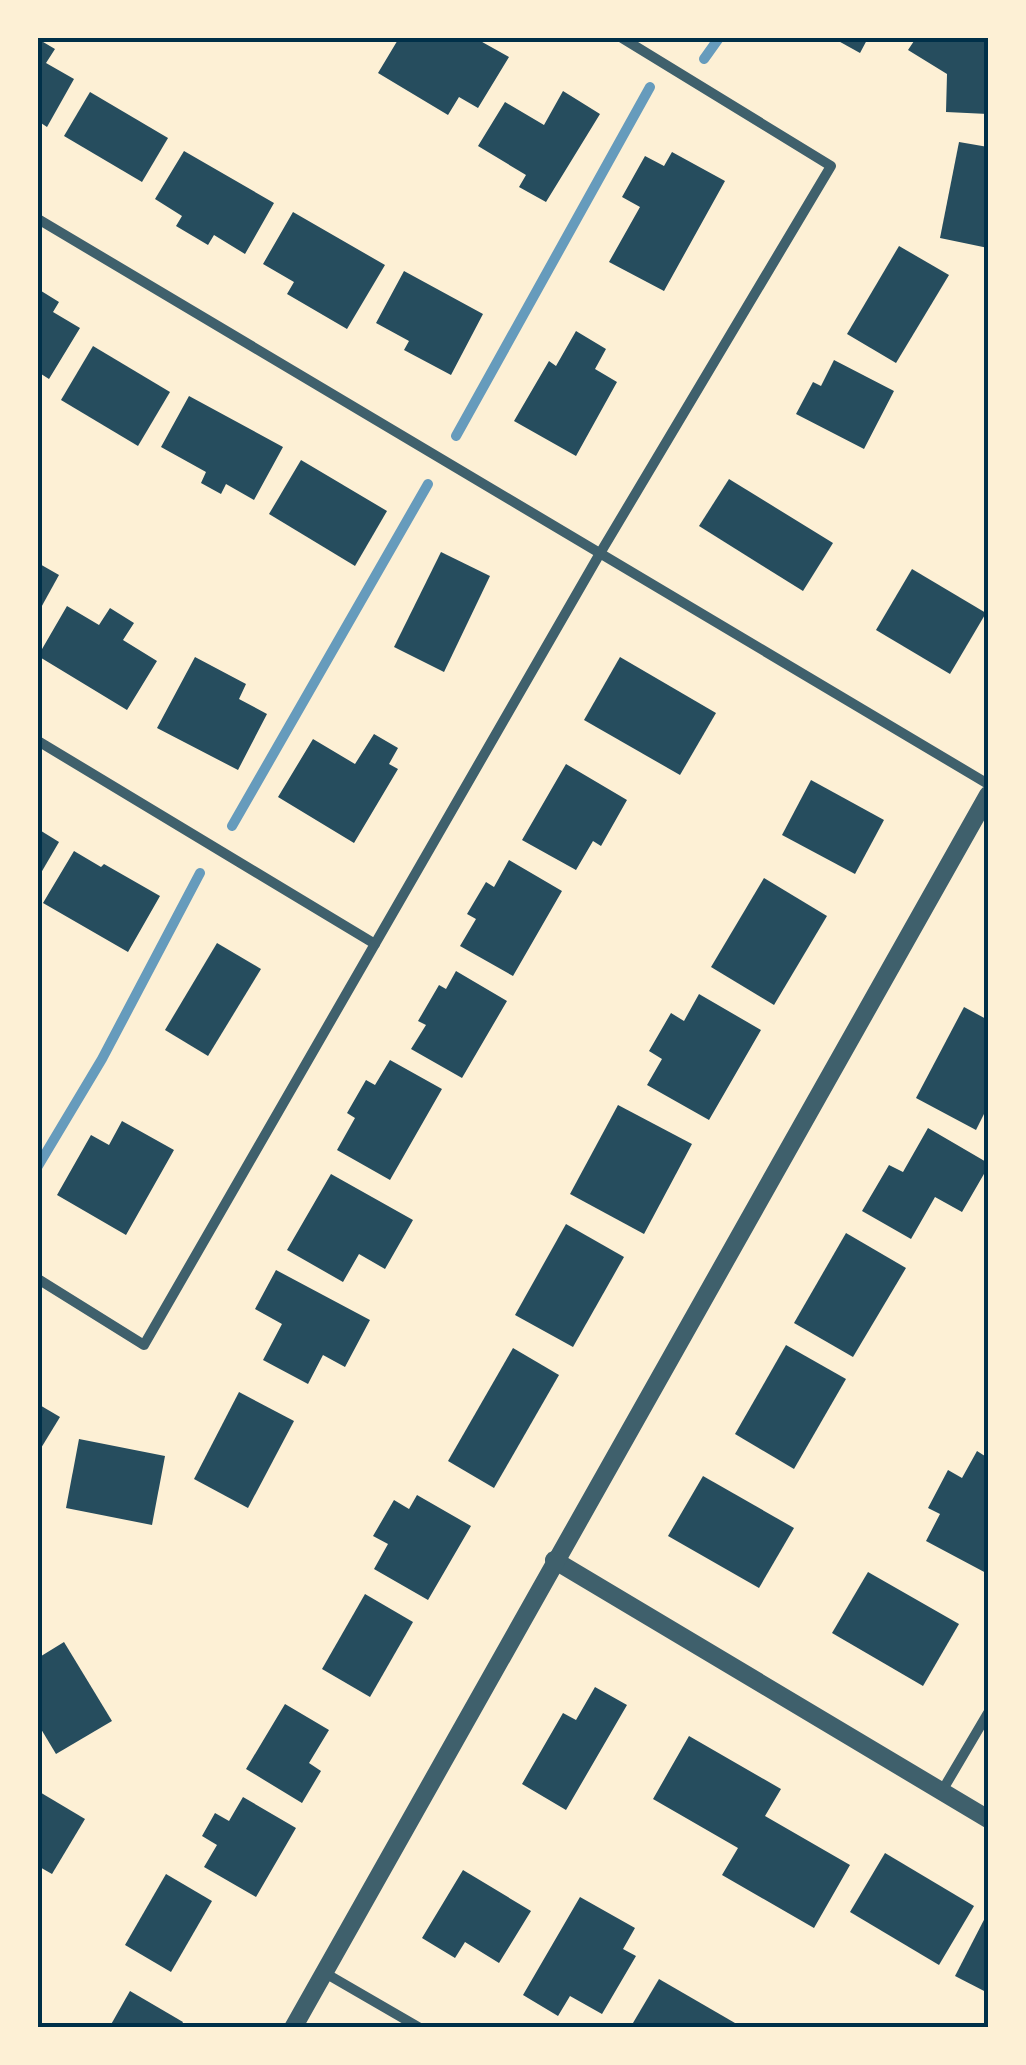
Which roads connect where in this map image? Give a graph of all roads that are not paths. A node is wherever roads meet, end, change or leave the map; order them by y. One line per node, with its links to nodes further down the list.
1 (622, 38): 3 (street)
2 (38, 219): 3 (street)
3 (598, 555): 5 (street); 7 (street)
4 (38, 741): 7 (street)
5 (988, 784)
6 (988, 795): 9 (street)
7 (376, 944): 8 (street)
8 (38, 1278)
9 (554, 1560): 11 (street); 13 (street)
10 (988, 1714): 11 (street)
11 (942, 1791): 12 (street)
12 (988, 1818)
13 (325, 1973): 14 (street); 15 (street)
14 (292, 2028)
15 (420, 2028)

